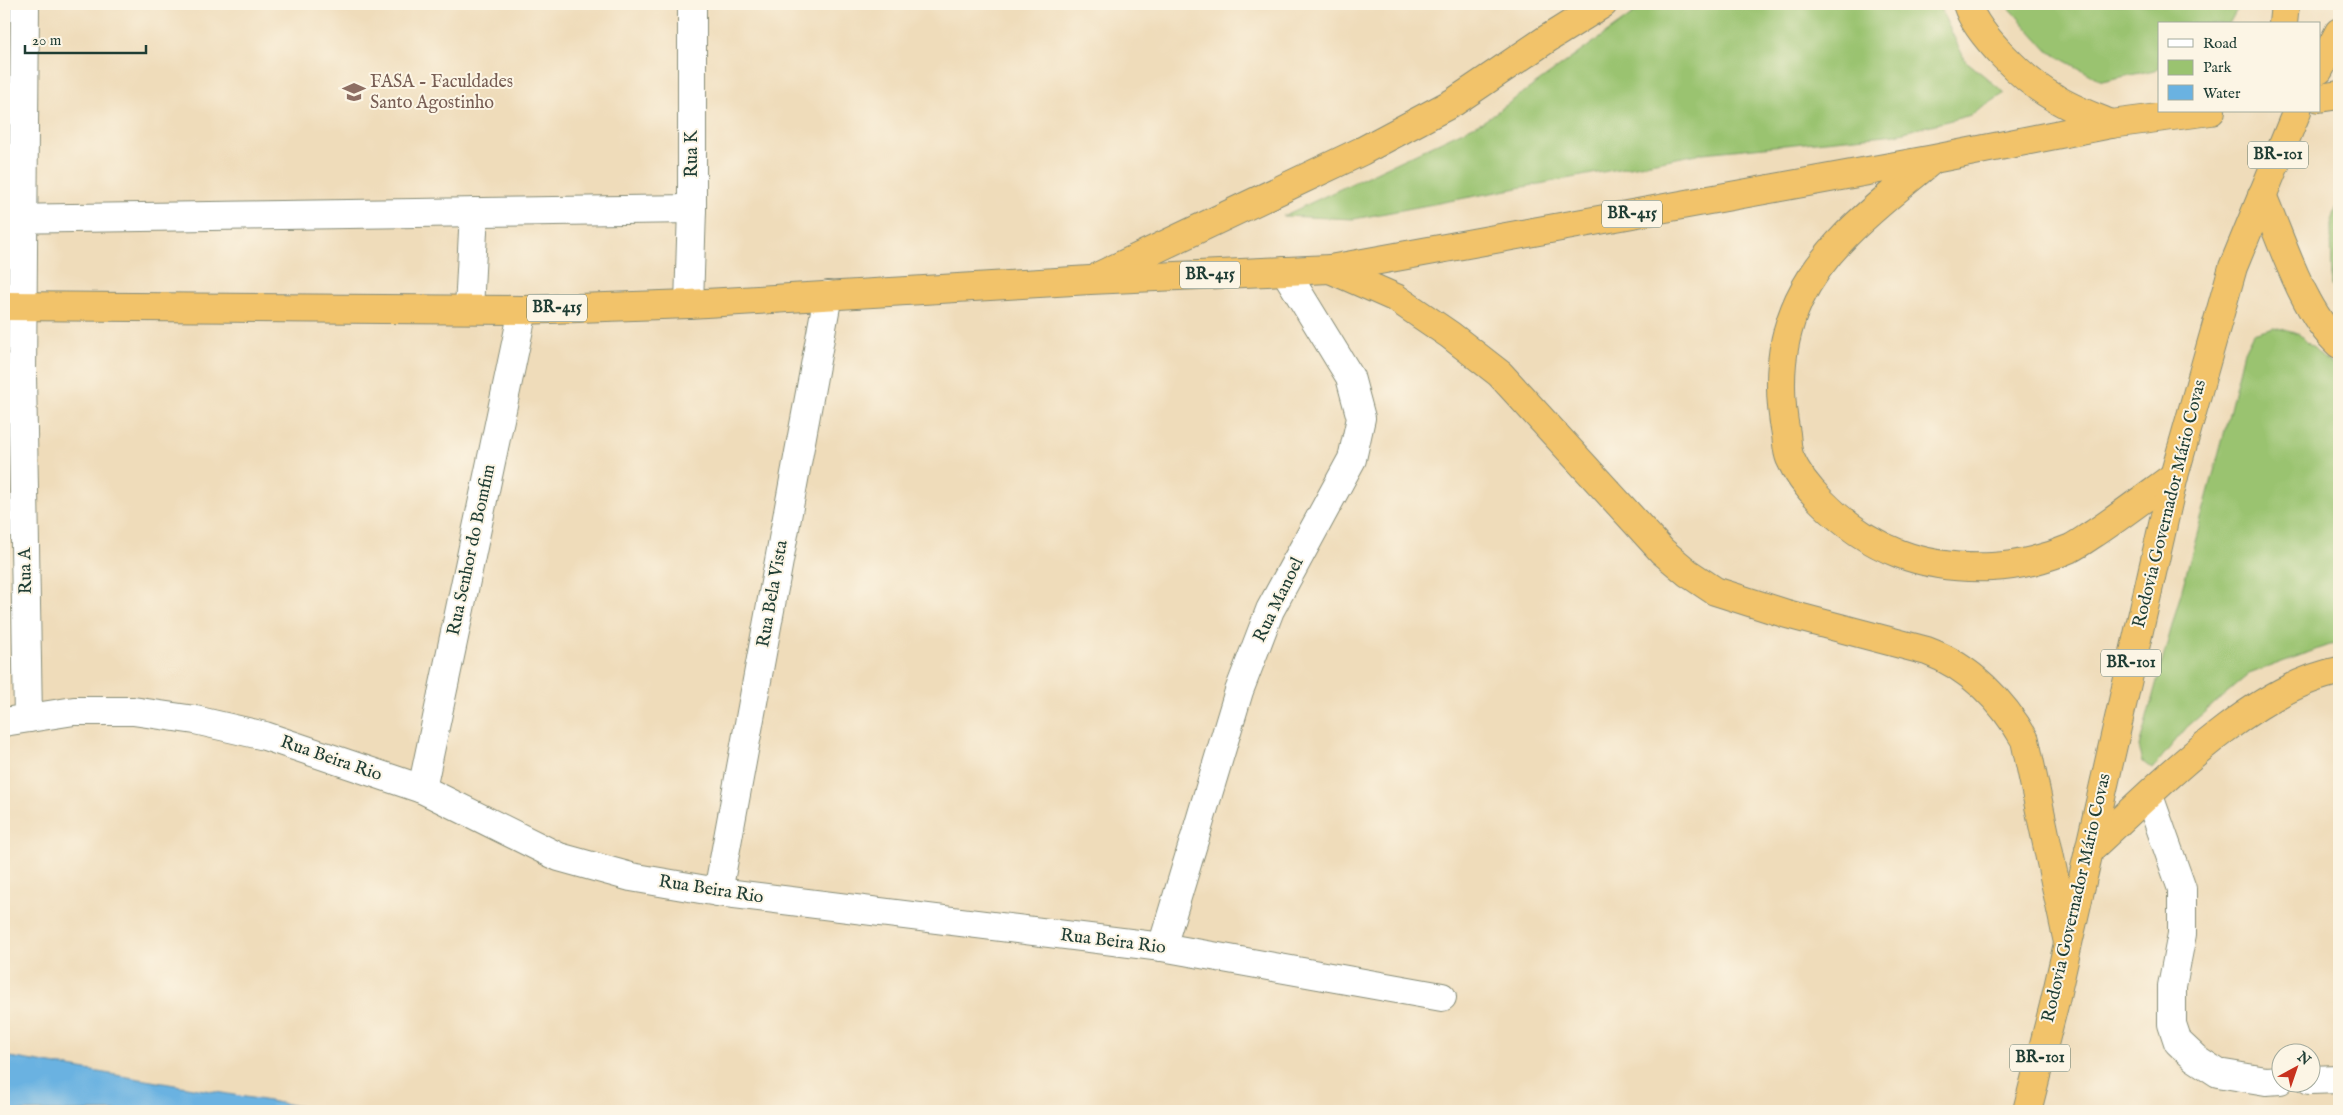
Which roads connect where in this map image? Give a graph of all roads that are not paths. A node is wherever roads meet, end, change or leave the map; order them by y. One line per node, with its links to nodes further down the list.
1 (25, 4): 18 (street, Rua A)
2 (692, 4): 16 (street, Rua K)
3 (1603, 4): 21 (highway)
4 (1967, 4): 13 (highway)
5 (2285, 4): 6 (highway)
6 (2283, 22)
7 (2339, 32): 8 (highway)
8 (2320, 68)
9 (2339, 95): 10 (highway)
10 (2320, 98)
11 (2203, 112): 13 (highway, BR-415)
12 (2295, 112): 15 (highway, Rodovia Governador Mário Covas / BR-101)
13 (2111, 124): 14 (highway, BR-415)
14 (1934, 159): 19 (highway, BR-415); 29 (highway)
15 (2262, 195): 27 (highway); 29 (highway, Rodovia Governador Mário Covas / BR-101)
16 (692, 208): 17 (street); 23 (street, Rua K)
17 (474, 212): 18 (street); 25 (street)
18 (13, 219): 24 (street, Rua A)
19 (1330, 269): 20 (highway, BR-415); 36 (highway)
20 (1285, 271): 21 (highway, BR-415); 37 (street, Rua Manoel)
21 (1090, 280): 22 (highway, BR-415)
22 (828, 295): 23 (highway, BR-415); 35 (street, Rua Bela Vista)
23 (689, 304): 26 (highway, BR-415)
24 (13, 306): 25 (highway, BR-415); 28 (street, Rua A)
25 (469, 309): 26 (highway, BR-415)
26 (523, 310): 32 (street, Rua Senhor do Bomfim)
27 (2339, 344)
28 (13, 375): 31 (street, Rua A)
29 (2174, 476): 34 (highway, Rodovia Governador Mário Covas / BR-101)
30 (2339, 671): 33 (highway)
31 (16, 720): 32 (street, Rua Beira Rio)
32 (422, 790): 35 (street, Rua Beira Rio)
33 (2149, 796): 34 (highway); 41 (street)
34 (2089, 850): 36 (highway, Rodovia Governador Mário Covas / BR-101)
35 (718, 892): 37 (street, Rua Beira Rio)
36 (2068, 938): 42 (highway, Rodovia Governador Mário Covas / BR-101)
37 (1162, 947): 38 (street, Rua Beira Rio)
38 (1442, 997)
39 (2339, 1079): 40 (street)
40 (2320, 1080)
41 (2270, 1081)
42 (2027, 1111)

